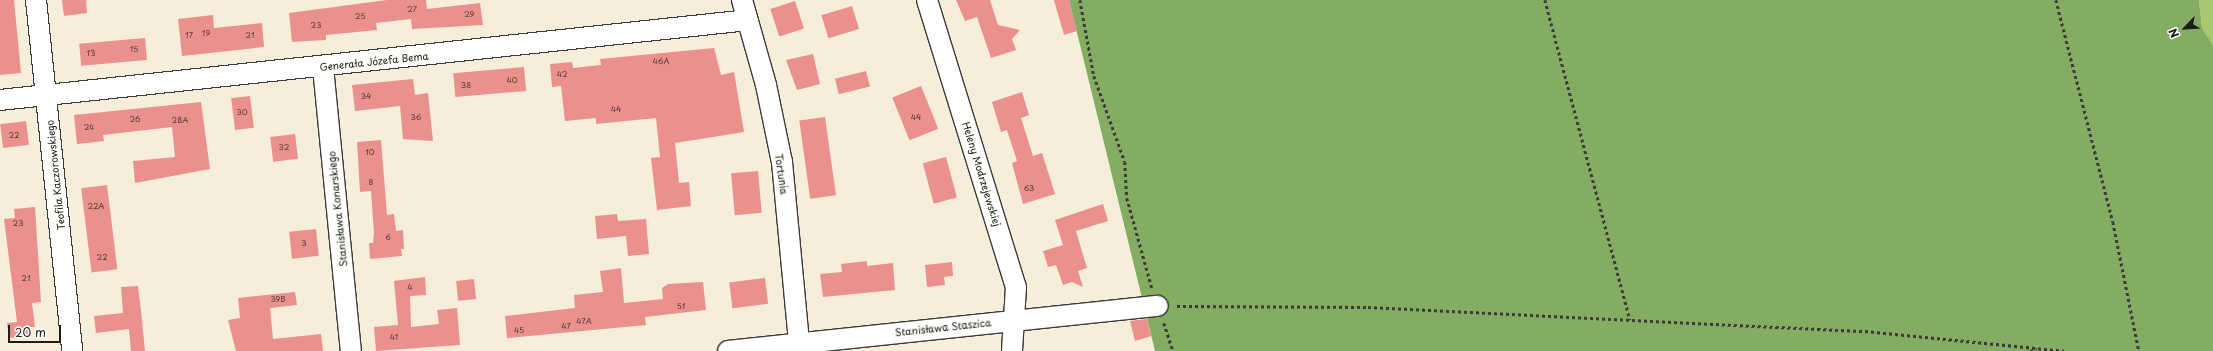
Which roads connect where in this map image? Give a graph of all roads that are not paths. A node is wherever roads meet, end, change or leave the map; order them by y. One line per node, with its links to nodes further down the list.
1 (36, 0): 6 (street, Teofila Kaczorowskiego)
2 (742, 0): 4 (street, Tortunia)
3 (928, 0): 9 (street, Heleny Modrzejewskiej)
4 (748, 20): 5 (street, Generała Józefa Bema); 10 (street, Tortunia)
5 (323, 67): 6 (street, Generała Józefa Bema); 12 (street, Stanisława Konarskiego)
6 (46, 96): 7 (street, Generała Józefa Bema); 11 (street, Teofila Kaczorowskiego)
7 (0, 100)
8 (1158, 306): 9 (street, Stanisława Staszica)
9 (1012, 320): 10 (street, Stanisława Staszica); 14 (street, Heleny Modrzejewskiej)
10 (800, 347): 13 (street, Stanisława Staszica)
11 (72, 351)
12 (351, 351)
13 (728, 351)
14 (1012, 351)

